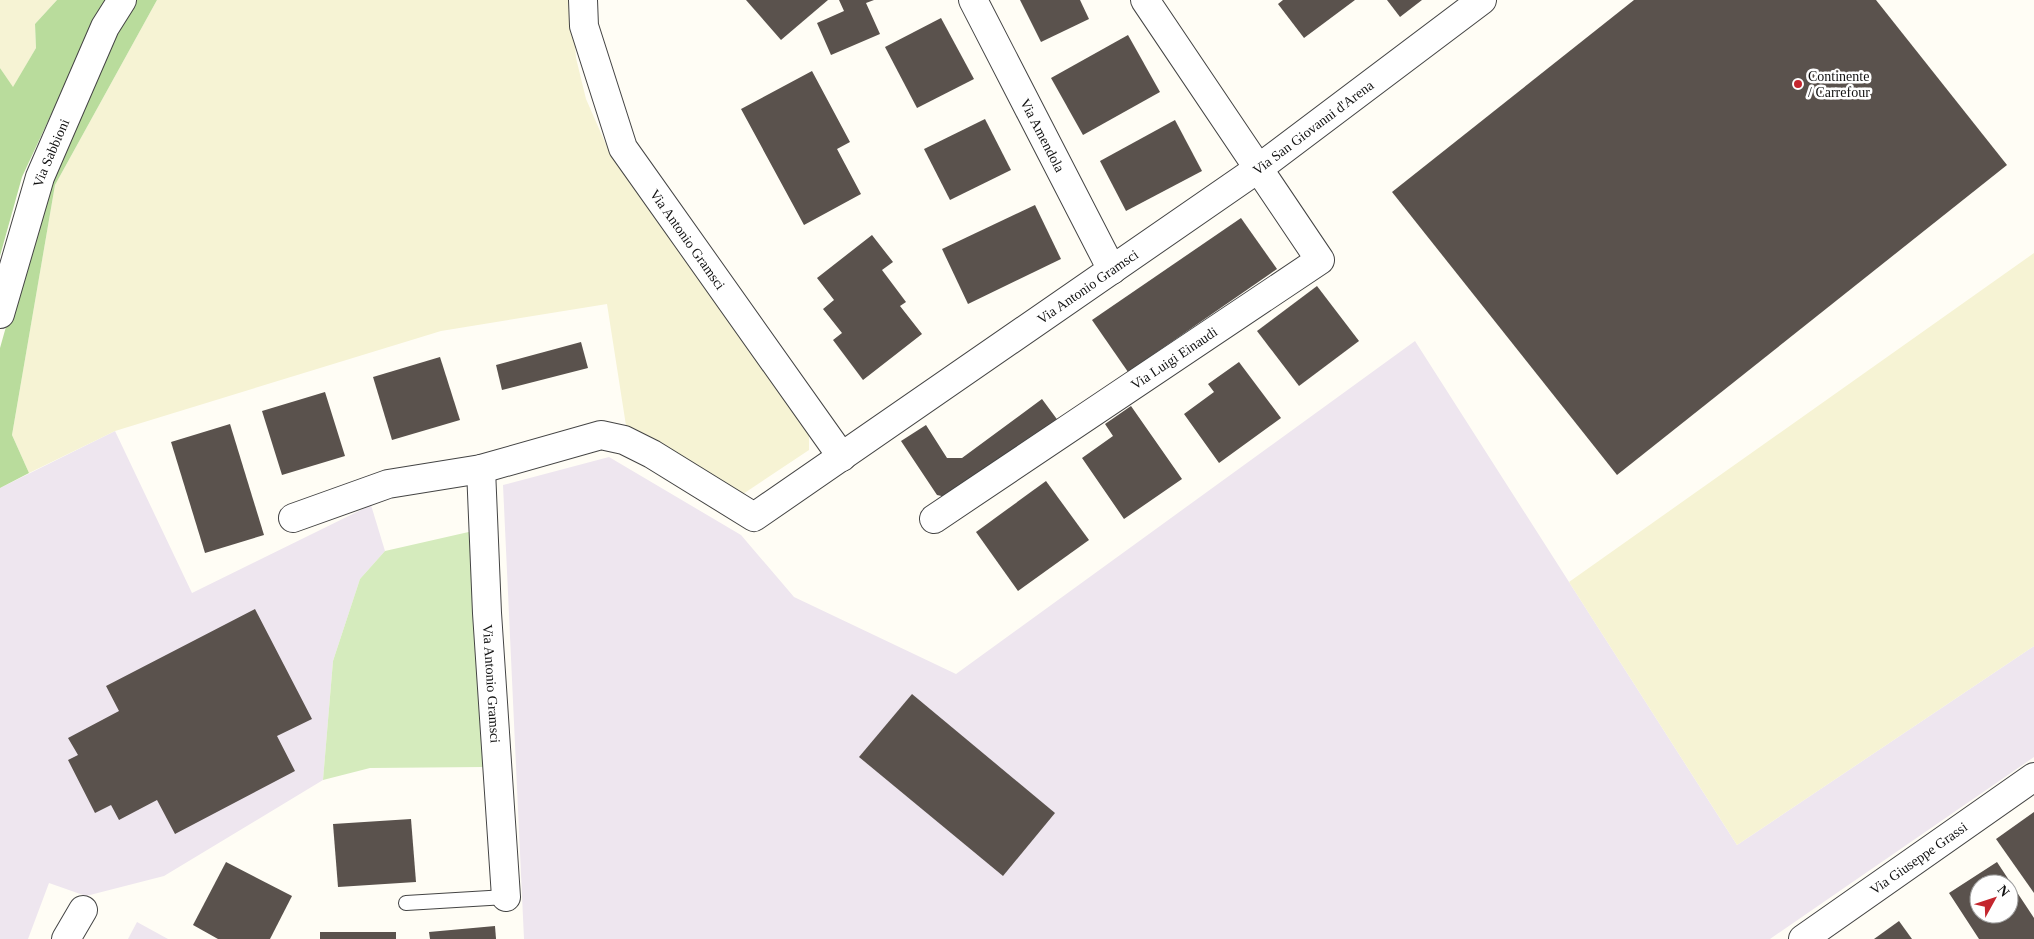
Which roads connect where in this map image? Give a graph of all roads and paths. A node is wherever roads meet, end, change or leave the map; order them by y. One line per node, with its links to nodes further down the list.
1 (122, 0): 8 (street, Via Sabbioni)
2 (583, 0): 9 (street, Via Antonio Gramsci)
3 (973, 0): 7 (street, Via Amendola)
4 (1145, 0): 6 (street, Via San Giovanni d'Arena)
5 (1482, 0): 6 (street, Via San Giovanni d'Arena)
6 (1259, 168): 7 (street, Via Antonio Gramsci); 12 (street, Via Luigi Einaudi)
7 (1112, 270): 9 (street, Via Antonio Gramsci)
8 (0, 314)
9 (842, 457): 10 (street, Via Antonio Gramsci)
10 (481, 469): 11 (street, Via Antonio Gramsci); 14 (street, Via Antonio Gramsci)
11 (294, 518)
12 (934, 519)
13 (2034, 777): 18 (street, Via Giuseppe Grassi)
14 (506, 897): 15 (lane)
15 (406, 903)
16 (83, 910): 17 (street)
17 (66, 939)
18 (1803, 939)

